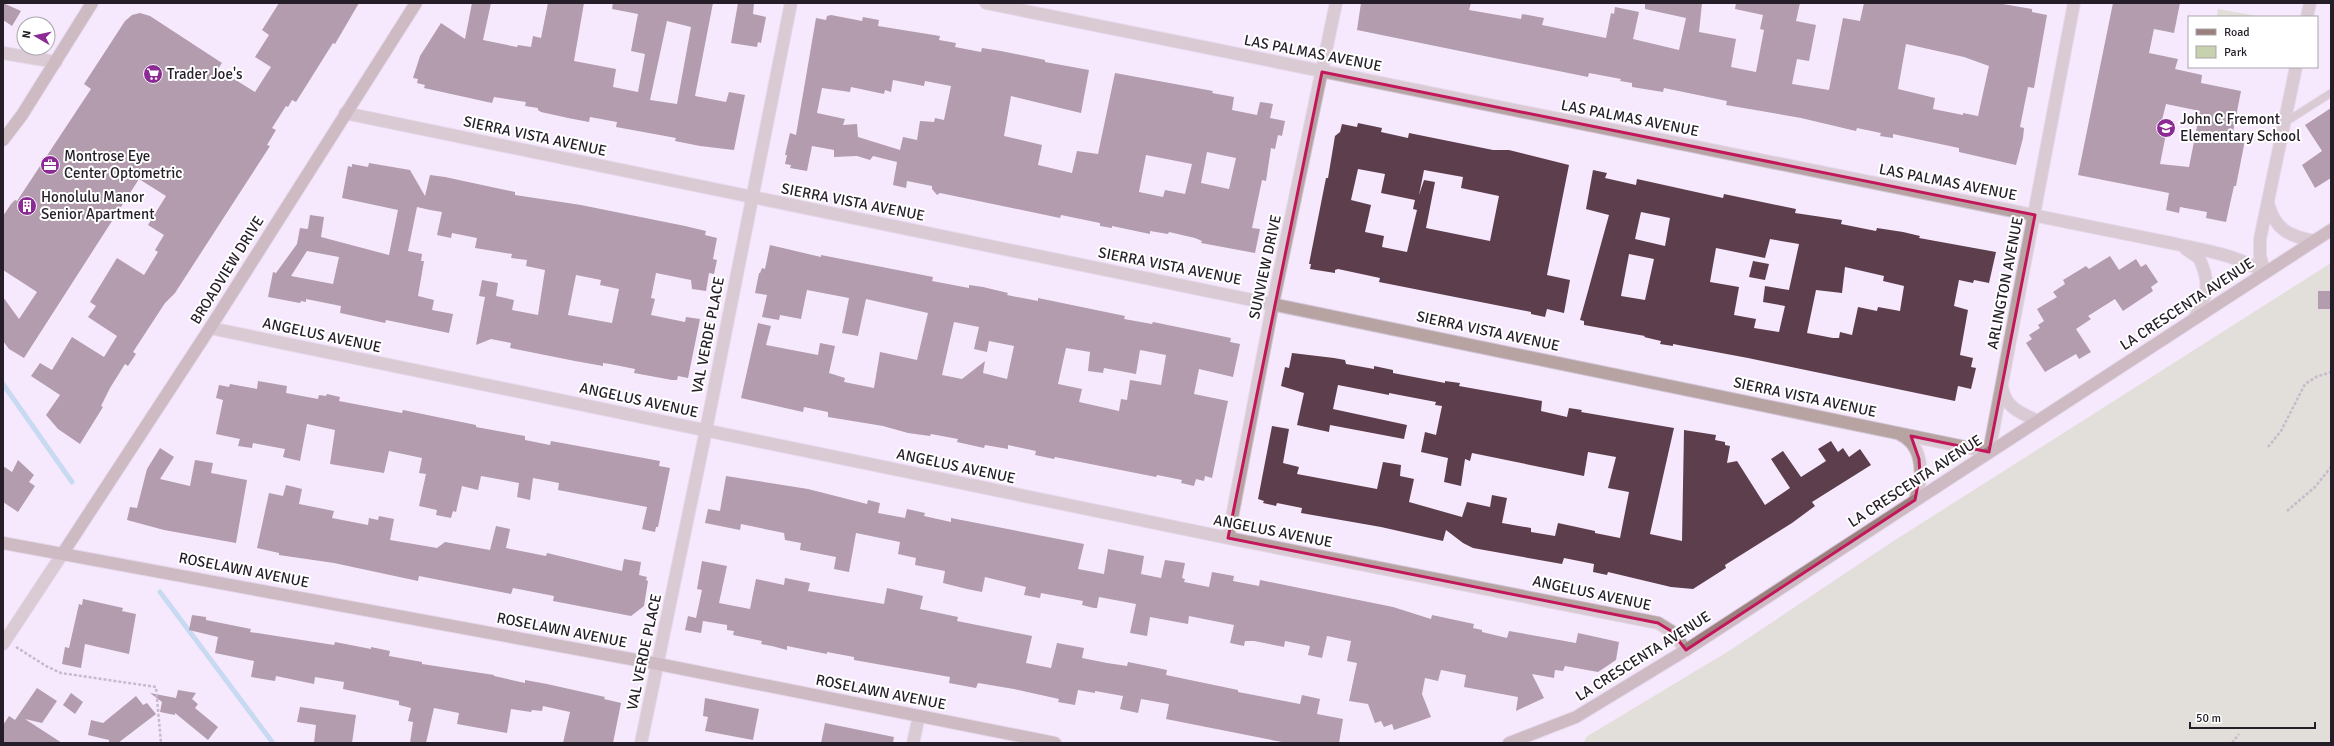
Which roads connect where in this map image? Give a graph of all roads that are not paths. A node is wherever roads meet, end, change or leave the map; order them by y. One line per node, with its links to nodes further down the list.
1 (92, 3): 10 (street)
2 (416, 3): 14 (street, BROADVIEW DRIVE)
3 (791, 3): 17 (street, VAL VERDE PLACE)
4 (986, 3): 12 (street, LAS PALMAS AVENUE)
5 (1336, 3): 12 (street, SUNVIEW DRIVE)
6 (2074, 3): 19 (street, ARLINGTON AVENUE)
7 (2310, 3): 8 (street)
8 (2307, 16)
9 (3, 53): 10 (street)
10 (56, 62): 16 (street)
11 (2296, 68): 15 (street)
12 (1322, 72): 19 (street, LAS PALMAS AVENUE); 24 (street, SUNVIEW DRIVE)
13 (2331, 93): 15 (lane)
14 (345, 113): 17 (street, SIERRA VISTA AVENUE); 26 (street, BROADVIEW DRIVE)
15 (2284, 123): 18 (street)
16 (3, 140)
17 (751, 197): 24 (street, SIERRA VISTA AVENUE); 29 (street, VAL VERDE PLACE)
18 (2268, 201): 21 (street); 23 (street)
19 (2035, 215): 22 (street, LAS PALMAS AVENUE); 27 (street, ARLINGTON AVENUE)
20 (2331, 230): 21 (street, LA CRESCENTA AVENUE)
21 (2314, 241): 23 (street, LA CRESCENTA AVENUE)
22 (2176, 244): 23 (street, LAS PALMAS AVENUE); 25 (street)
23 (2265, 273): 25 (street, LA CRESCENTA AVENUE)
24 (1273, 303): 30 (street, SIERRA VISTA AVENUE); 33 (street, SUNVIEW DRIVE)
25 (2194, 319): 28 (street, LA CRESCENTA AVENUE)
26 (210, 328): 29 (street, ANGELUS AVENUE); 35 (street, BROADVIEW DRIVE)
27 (2002, 384): 28 (street); 31 (street, ARLINGTON AVENUE)
28 (2036, 420): 31 (street, LA CRESCENTA AVENUE)
29 (706, 430): 33 (street, ANGELUS AVENUE); 38 (street, VAL VERDE PLACE)
30 (1897, 433): 31 (street, SIERRA VISTA AVENUE); 32 (street)
31 (1988, 452): 32 (street, LA CRESCENTA AVENUE)
32 (1915, 500): 37 (street, LA CRESCENTA AVENUE)
33 (1228, 538): 37 (street, ANGELUS AVENUE)
34 (3, 543): 35 (street, ROSELAWN AVENUE)
35 (63, 553): 36 (street); 38 (street, ROSELAWN AVENUE)
36 (4, 642)
37 (1686, 650): 43 (street, LA CRESCENTA AVENUE)
38 (658, 664): 39 (street, ROSELAWN AVENUE); 40 (street, VAL VERDE PLACE)
39 (919, 716): 41 (street); 42 (street, ROSELAWN AVENUE)
40 (641, 743)
41 (913, 743)
42 (1055, 743)
43 (1509, 743)

